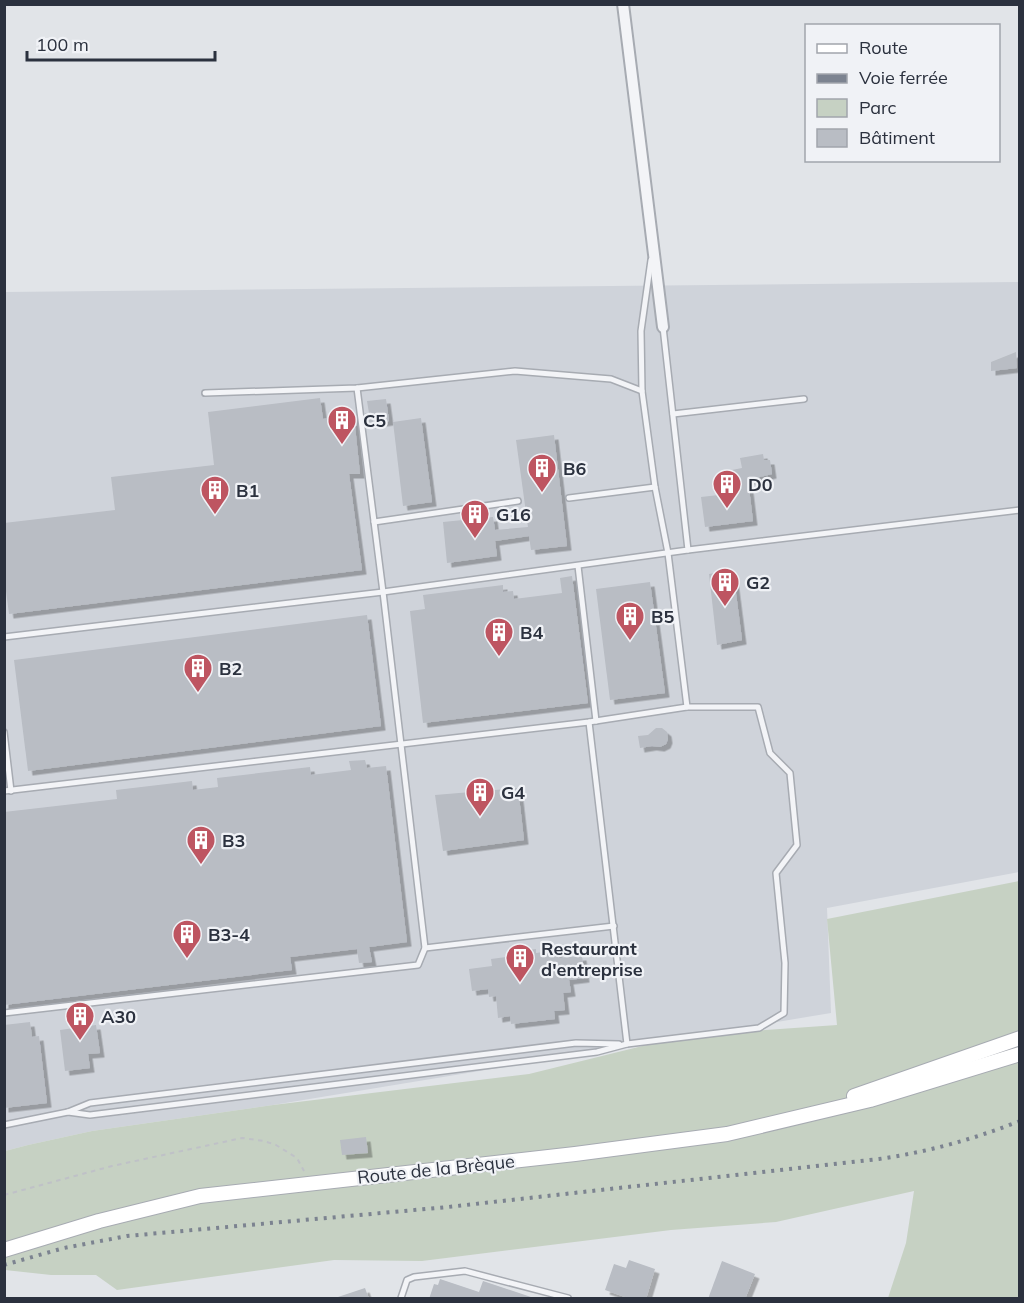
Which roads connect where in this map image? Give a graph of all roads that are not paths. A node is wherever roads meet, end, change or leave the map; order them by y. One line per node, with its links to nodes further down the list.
1 (623, 4): 2 (street)
2 (653, 247): 3 (street); 5 (lane)
3 (663, 327): 8 (lane)
4 (357, 388): 5 (lane); 6 (lane); 13 (lane)
5 (642, 391): 9 (lane)
6 (205, 393)
7 (804, 399): 8 (lane)
8 (673, 414): 14 (lane)
9 (655, 487): 10 (lane); 15 (lane)
10 (569, 498)
11 (518, 501): 13 (lane)
12 (1020, 510): 14 (lane)
13 (374, 522): 17 (lane)
14 (688, 550): 15 (lane)
15 (668, 554): 16 (lane); 19 (lane)
16 (578, 566): 17 (lane); 20 (lane)
17 (383, 592): 18 (lane); 23 (lane)
18 (4, 637)
19 (687, 707): 20 (lane); 29 (lane)
20 (596, 720): 21 (lane)
21 (589, 722): 23 (lane); 25 (lane)
22 (4, 732): 24 (lane)
23 (401, 745): 24 (lane); 26 (lane)
24 (8, 791)
25 (614, 926): 26 (lane); 29 (lane)
26 (425, 948): 27 (lane)
27 (4, 1012)
28 (1020, 1038): 33 (main road)
29 (627, 1044): 31 (lane); 31 (lane)
30 (1020, 1054): 33 (main road, Route de la Brèque)
31 (68, 1112): 32 (lane)
32 (4, 1125)
33 (767, 1126): 34 (main road, Route de la Brèque)
34 (4, 1250)
35 (560, 1298): 36 (lane); 37 (lane)
36 (401, 1299)
37 (568, 1299)

